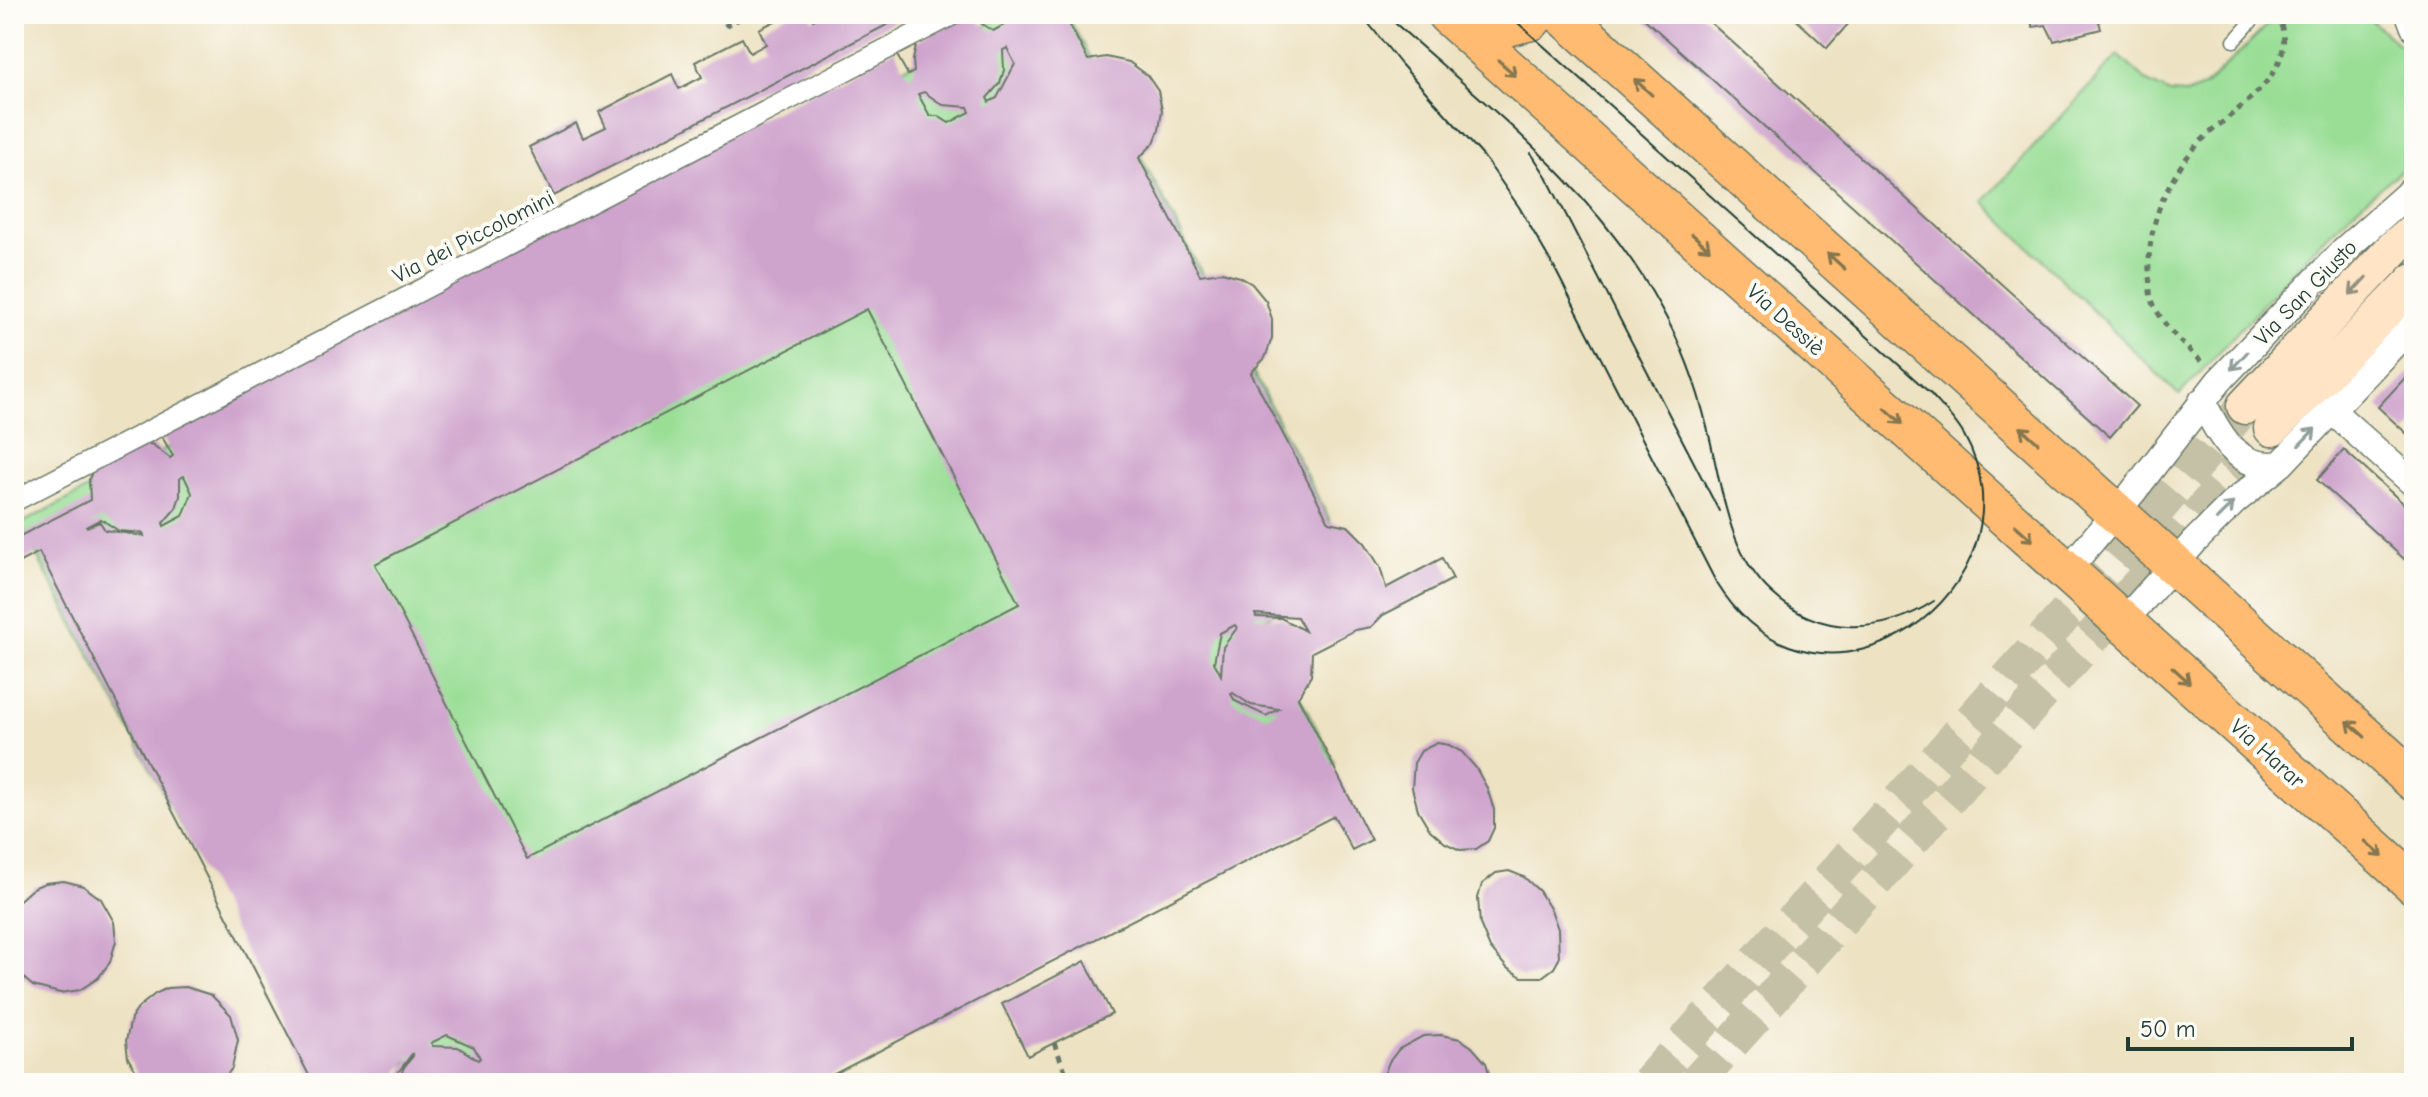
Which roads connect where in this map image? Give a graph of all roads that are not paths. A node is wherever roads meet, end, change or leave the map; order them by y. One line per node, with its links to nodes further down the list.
1 (954, 14): 17 (street, Via dei Piccolomini)
2 (1536, 14): 6 (main road)
3 (1562, 14): 18 (main road, one-way to 3)
4 (2258, 14): 8 (lane)
5 (2409, 14): 7 (street)
6 (1448, 15): 20 (main road, Via Dessiè, one-way to 20)
7 (2414, 27)
8 (2234, 41)
9 (2414, 188): 13 (street, Via San Giusto, one-way to 13)
10 (2414, 231): 13 (main road, Via San Giusto, one-way to 13)
11 (2414, 281): 13 (main road, Via San Giusto)
12 (2414, 323): 14 (street)
13 (2235, 404): 15 (street); 18 (street, Via San Giusto)
14 (2332, 411): 15 (street, one-way to 14); 16 (street)
15 (2281, 464): 19 (street, one-way to 15)
16 (2414, 484)
17 (14, 501)
18 (2115, 512): 19 (main road); 20 (street, Via San Giusto)
19 (2174, 565): 21 (street); 22 (main road, one-way to 19)
20 (2066, 572): 21 (main road, Via Dessiè)
21 (2123, 622): 23 (main road, Via Harar, one-way to 23)
22 (2414, 781)
23 (2414, 884)

